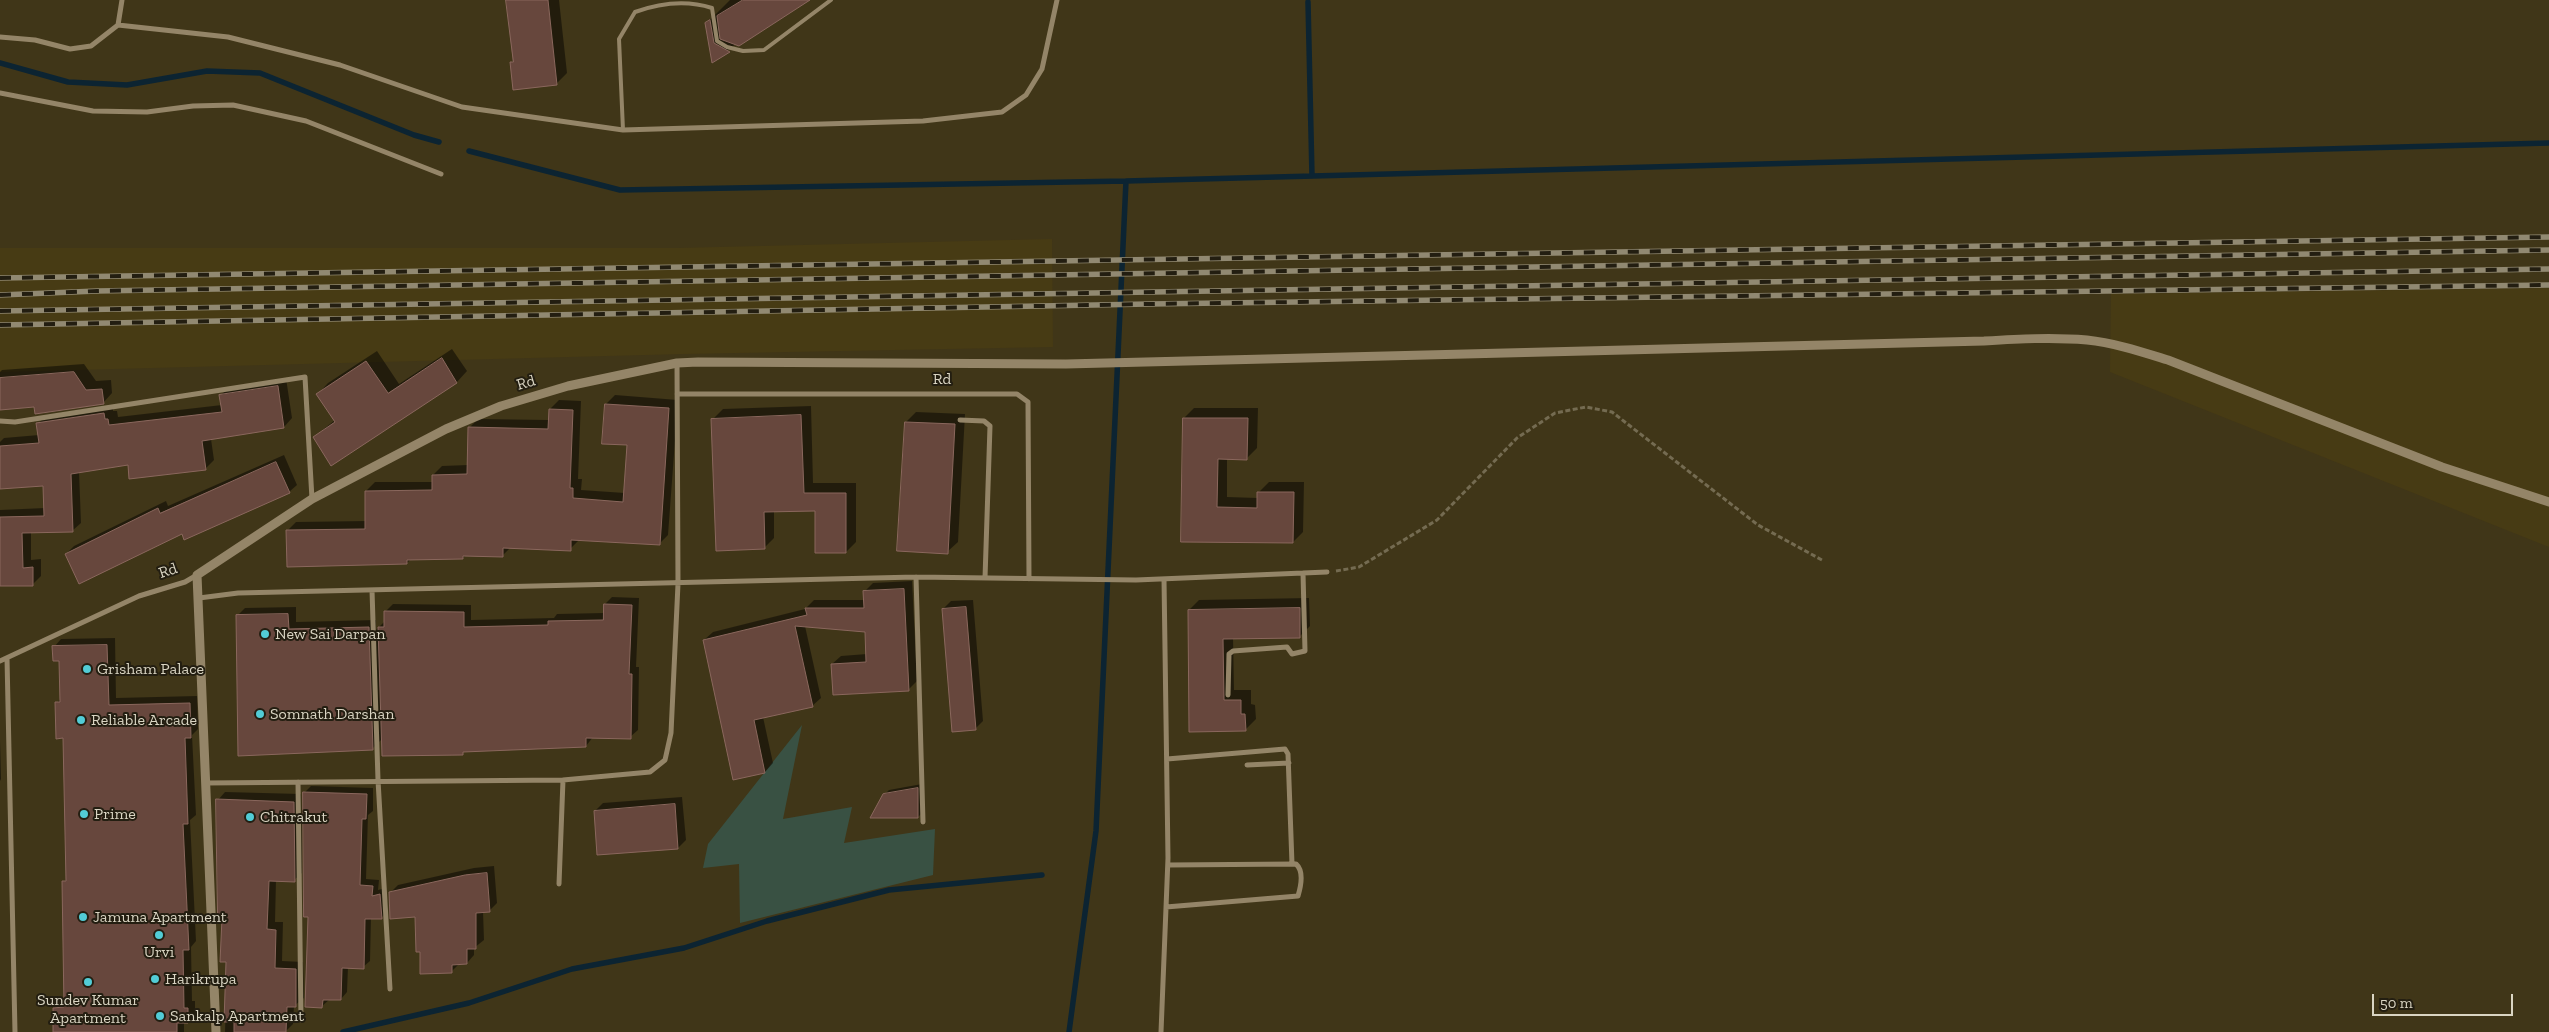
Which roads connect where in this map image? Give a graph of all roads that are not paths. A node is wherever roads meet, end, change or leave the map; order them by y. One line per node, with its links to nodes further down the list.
1 (122, 0): 4 (street)
2 (831, 0): 7 (lane)
3 (1058, 0): 7 (street)
4 (118, 25): 5 (street); 7 (street)
5 (0, 37)
6 (0, 93): 8 (street)
7 (623, 130)
8 (441, 174)
9 (676, 363): 10 (street); 13 (street, Rd); 14 (street, Rd)
10 (677, 394): 20 (street, Rd); 22 (street)
11 (960, 420): 19 (street)
12 (0, 421): 13 (street)
13 (312, 499): 17 (street, Rd)
14 (2549, 502)
15 (1327, 572): 16 (street)
16 (1303, 573): 21 (street); 27 (street)
17 (197, 575): 24 (street); 25 (street, Rd)
18 (916, 578): 19 (street); 22 (street); 35 (street)
19 (985, 578): 20 (street)
20 (1029, 579): 21 (street)
21 (1164, 579): 28 (street)
22 (678, 584): 23 (street); 32 (street)
23 (372, 590): 24 (street); 31 (street)
24 (199, 598): 34 (street)
25 (7, 658): 26 (street, Rd); 42 (street)
26 (0, 661)
27 (1228, 695)
28 (1167, 759): 29 (street); 37 (street)
29 (1289, 763): 30 (street); 36 (street)
30 (1246, 766)
31 (378, 780): 32 (street); 33 (street); 40 (street)
32 (563, 780): 38 (street)
33 (298, 782): 34 (street); 41 (street)
34 (206, 783): 43 (street)
35 (923, 822)
36 (1292, 864): 37 (street); 39 (street)
37 (1168, 865): 39 (street)
38 (559, 884)
39 (1166, 907): 44 (street)
40 (390, 989)
41 (301, 1020)
42 (15, 1032)
43 (216, 1032)
44 (1161, 1032)

